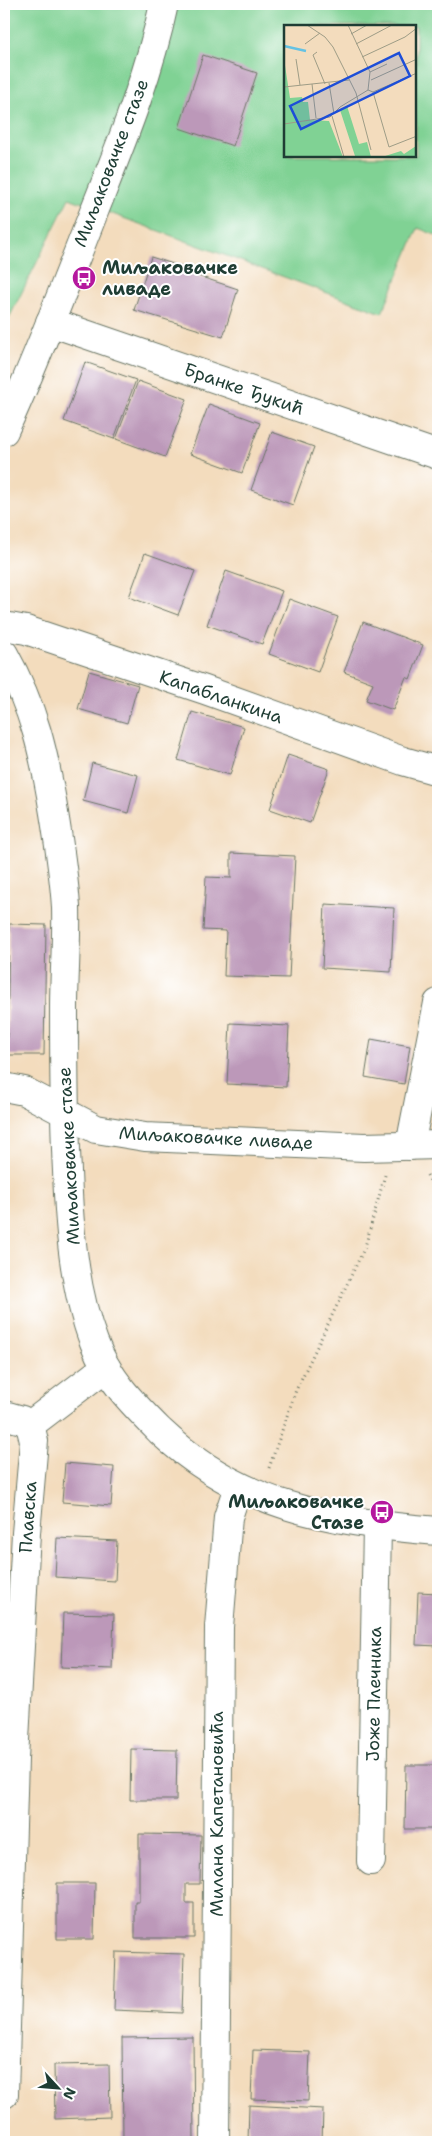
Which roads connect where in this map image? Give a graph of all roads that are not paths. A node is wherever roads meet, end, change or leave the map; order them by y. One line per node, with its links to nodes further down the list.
1 (164, 4): 2 (street, Миљаковачке стазе)
2 (50, 322): 3 (street, Миљаковачке стазе); 4 (street, Бранке Ђукић)
3 (4, 431)
4 (438, 455)
5 (4, 626): 7 (street, Капабланкина)
6 (4, 654): 10 (street, Миљаковачке стазе)
7 (438, 771)
8 (438, 1003): 12 (street)
9 (4, 1087): 10 (street, Миљаковачке ливаде)
10 (64, 1114): 12 (street, Миљаковачке ливаде); 13 (street, Миљаковачке стазе)
11 (438, 1145): 12 (street, Миљаковачке ливаде)
12 (402, 1146)
13 (106, 1366): 15 (street); 16 (street, Миљаковачке стазе)
14 (4, 1415): 15 (street)
15 (30, 1426): 20 (street, Плавска)
16 (249, 1492): 17 (street, Миљаковачке стазе); 21 (street, Милана Капетановића)
17 (377, 1526): 18 (street, Миљаковачке стазе); 19 (street, Јоже Плечника)
18 (438, 1531)
19 (370, 1861)
20 (4, 2094)
21 (215, 2142)

